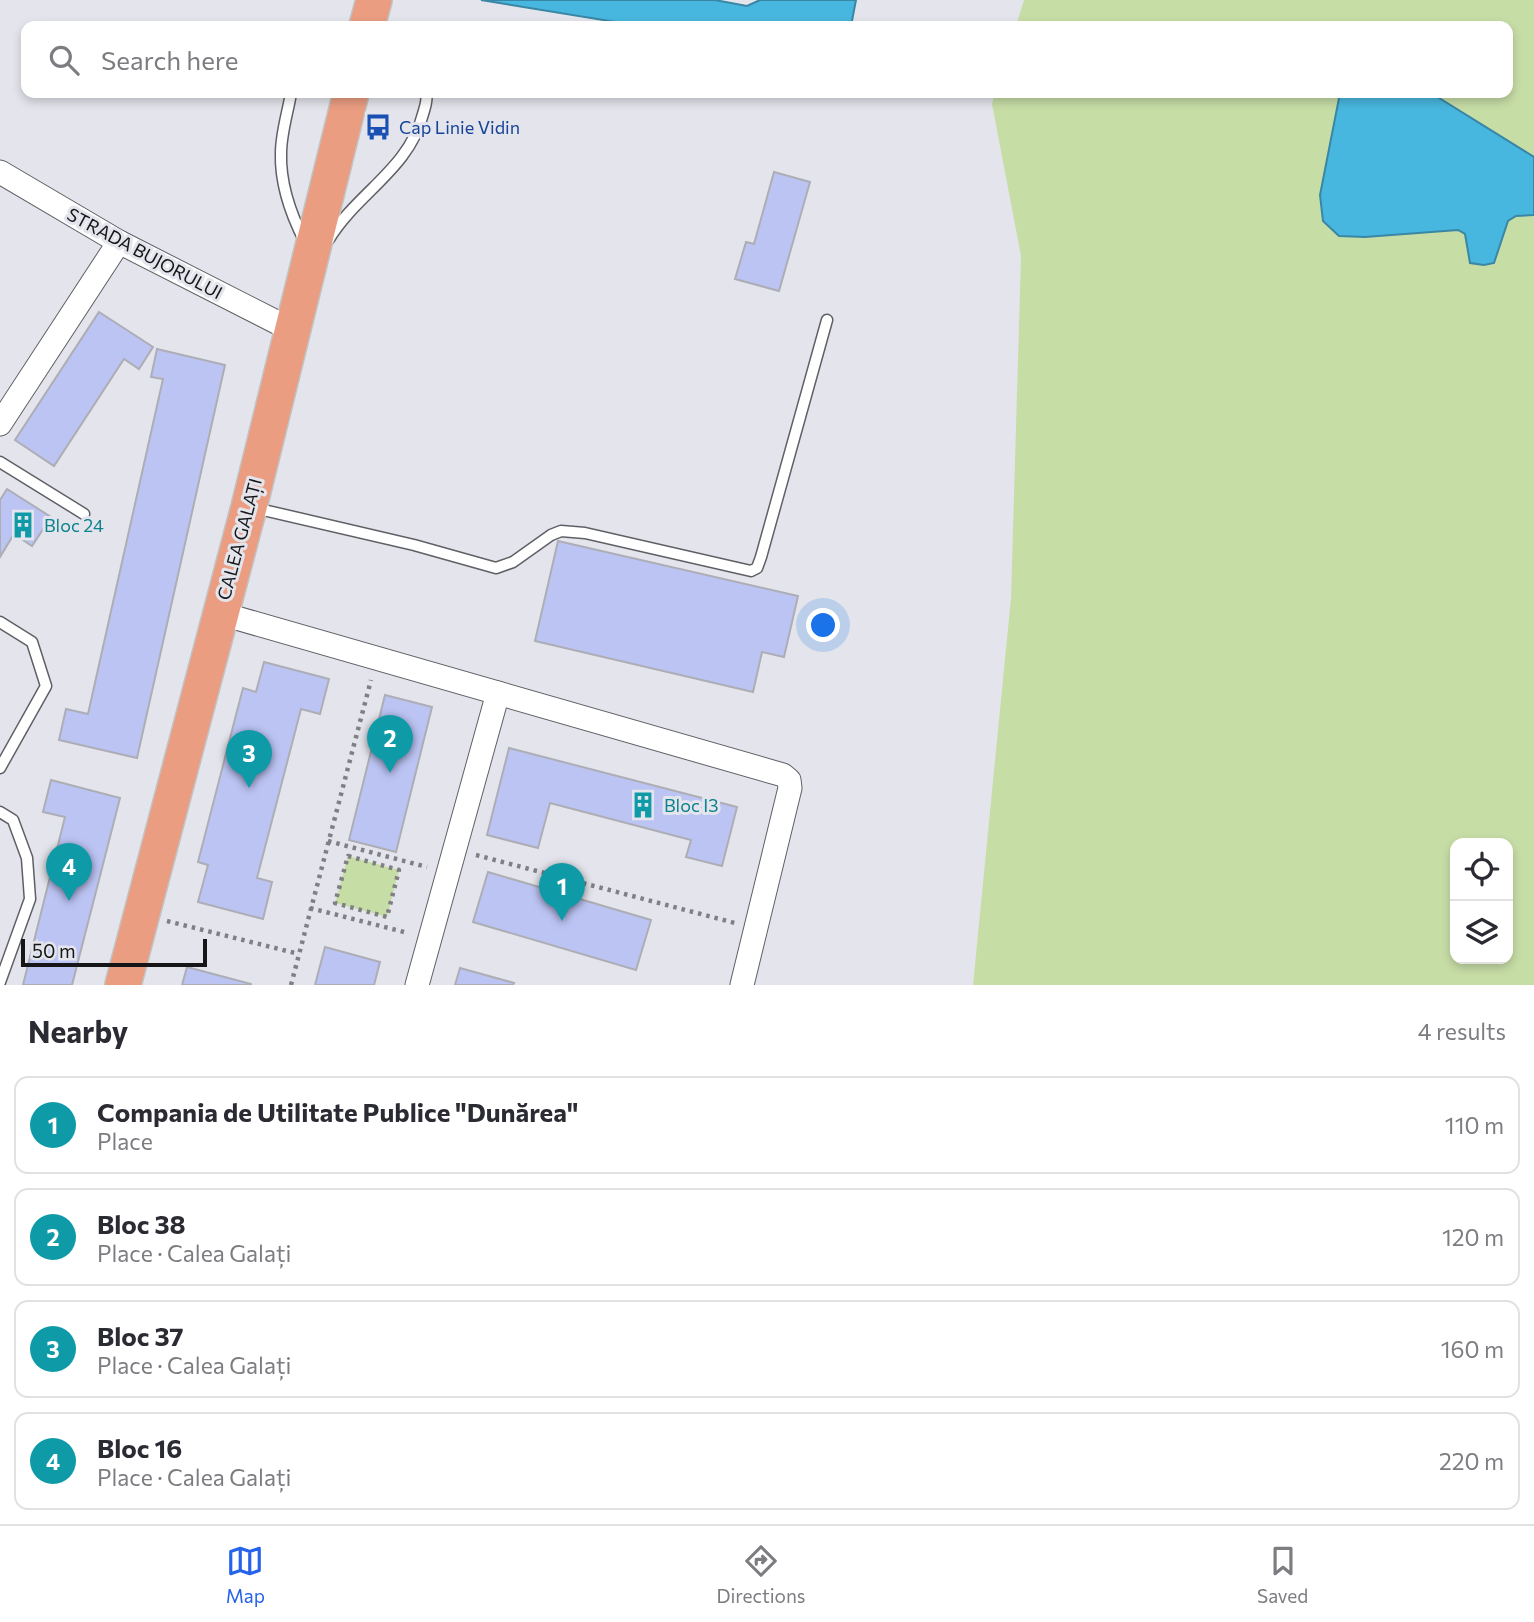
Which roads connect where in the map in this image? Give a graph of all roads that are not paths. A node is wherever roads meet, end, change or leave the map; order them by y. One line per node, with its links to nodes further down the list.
1 (374, 0): 2 (main road)
2 (369, 21)
3 (290, 98): 8 (lane)
4 (350, 98): 8 (main road, CALEA GALAȚI)
5 (427, 98): 8 (lane)
6 (0, 172): 7 (street, STRADA BUJORULUI)
7 (119, 242): 10 (street, STRADA BUJORULUI); 11 (street)
8 (308, 267): 10 (main road, CALEA GALAȚI)
9 (827, 320): 13 (lane)
10 (292, 330): 13 (main road, CALEA GALAȚI)
11 (0, 424)
12 (0, 462): 14 (lane)
13 (248, 507): 15 (main road, CALEA GALAȚI)
14 (84, 514)
15 (219, 613): 17 (street); 21 (main road, CALEA GALAȚI)
16 (0, 622): 18 (lane)
17 (498, 693): 22 (street); 23 (street)
18 (0, 768)
19 (0, 812): 20 (lane)
20 (0, 982)
21 (123, 985)
22 (417, 985)
23 (742, 985)

